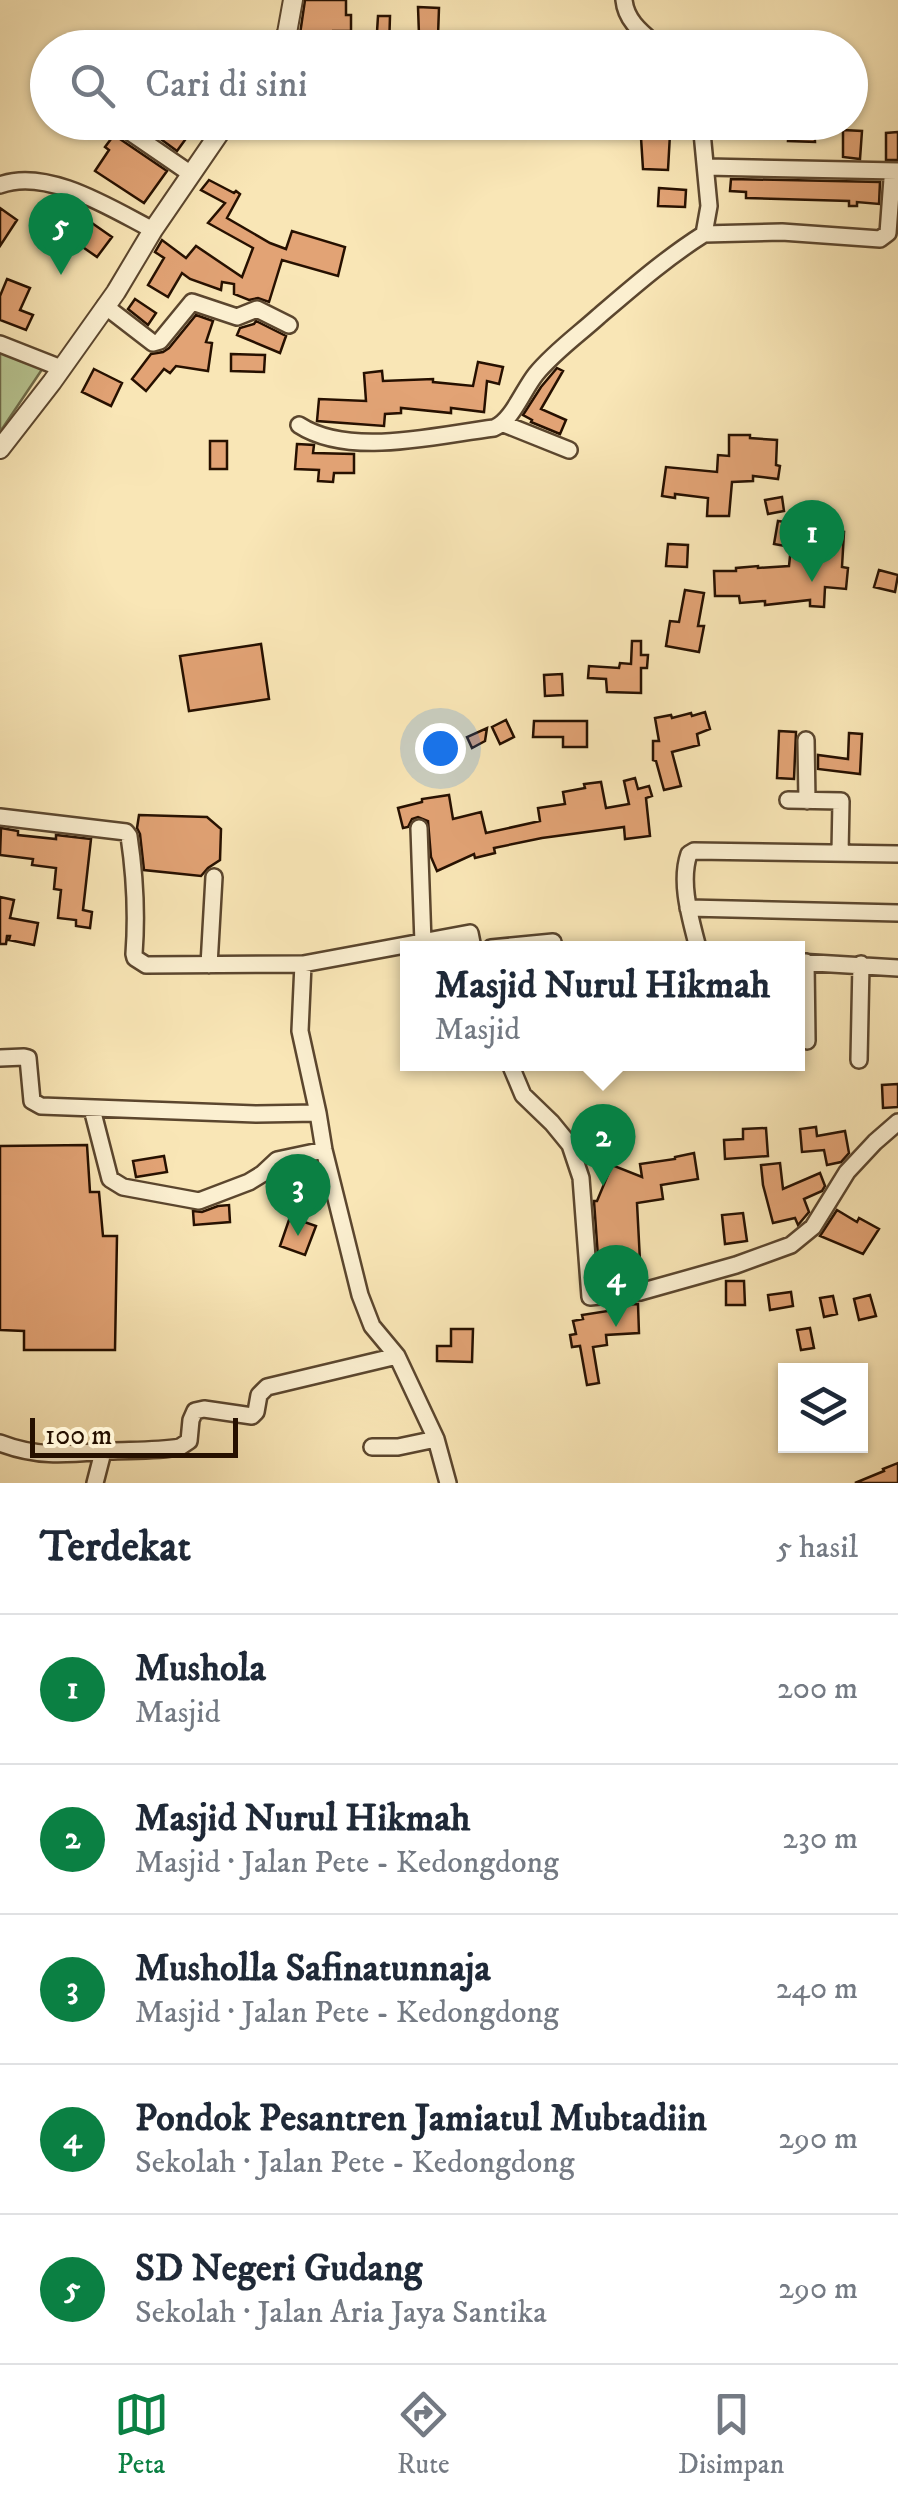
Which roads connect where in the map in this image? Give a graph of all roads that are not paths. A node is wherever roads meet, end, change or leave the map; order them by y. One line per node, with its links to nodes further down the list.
1 (292, 0): 3 (street)
2 (624, 0): 4 (street)
3 (287, 30)
4 (641, 30)
5 (141, 140): 10 (street)
6 (215, 140): 10 (street)
7 (703, 140): 8 (street)
8 (707, 167): 9 (street); 14 (street)
9 (897, 171)
10 (191, 174): 13 (street)
11 (898, 179): 14 (street)
12 (0, 185): 13 (street)
13 (153, 230): 15 (street)
14 (704, 234): 19 (street)
15 (106, 306): 16 (street); 18 (street)
16 (289, 325)
17 (0, 344): 18 (street)
18 (62, 368): 21 (street)
19 (504, 424): 20 (street); 22 (street)
20 (299, 425)
21 (0, 449)
22 (569, 450)
23 (806, 740): 25 (street)
24 (788, 800): 25 (street)
25 (807, 800): 28 (street)
26 (0, 817): 41 (street)
27 (419, 828): 33 (street)
28 (840, 853): 29 (street); 31 (street)
29 (898, 854)
30 (214, 877): 41 (street)
31 (688, 908): 32 (street); 36 (street)
32 (898, 913)
33 (423, 941)
34 (432, 941): 35 (street)
35 (472, 941)
36 (696, 941)
37 (400, 947): 39 (street)
38 (805, 962): 40 (street)
39 (303, 964): 41 (street); 49 (street)
40 (861, 964): 42 (street); 46 (street)
41 (209, 965)
42 (898, 968)
43 (805, 1009): 44 (street)
44 (807, 1040)
45 (0, 1058): 48 (street)
46 (859, 1060)
47 (513, 1071): 50 (street)
48 (92, 1109): 49 (street); 51 (street)
49 (318, 1113): 51 (street)
50 (898, 1122)
51 (324, 1150): 52 (street)
52 (396, 1356): 53 (street); 56 (street)
53 (436, 1439): 55 (street); 58 (street)
54 (0, 1443): 56 (street)
55 (372, 1446)
56 (103, 1452): 57 (street)
57 (95, 1483)
58 (448, 1483)

